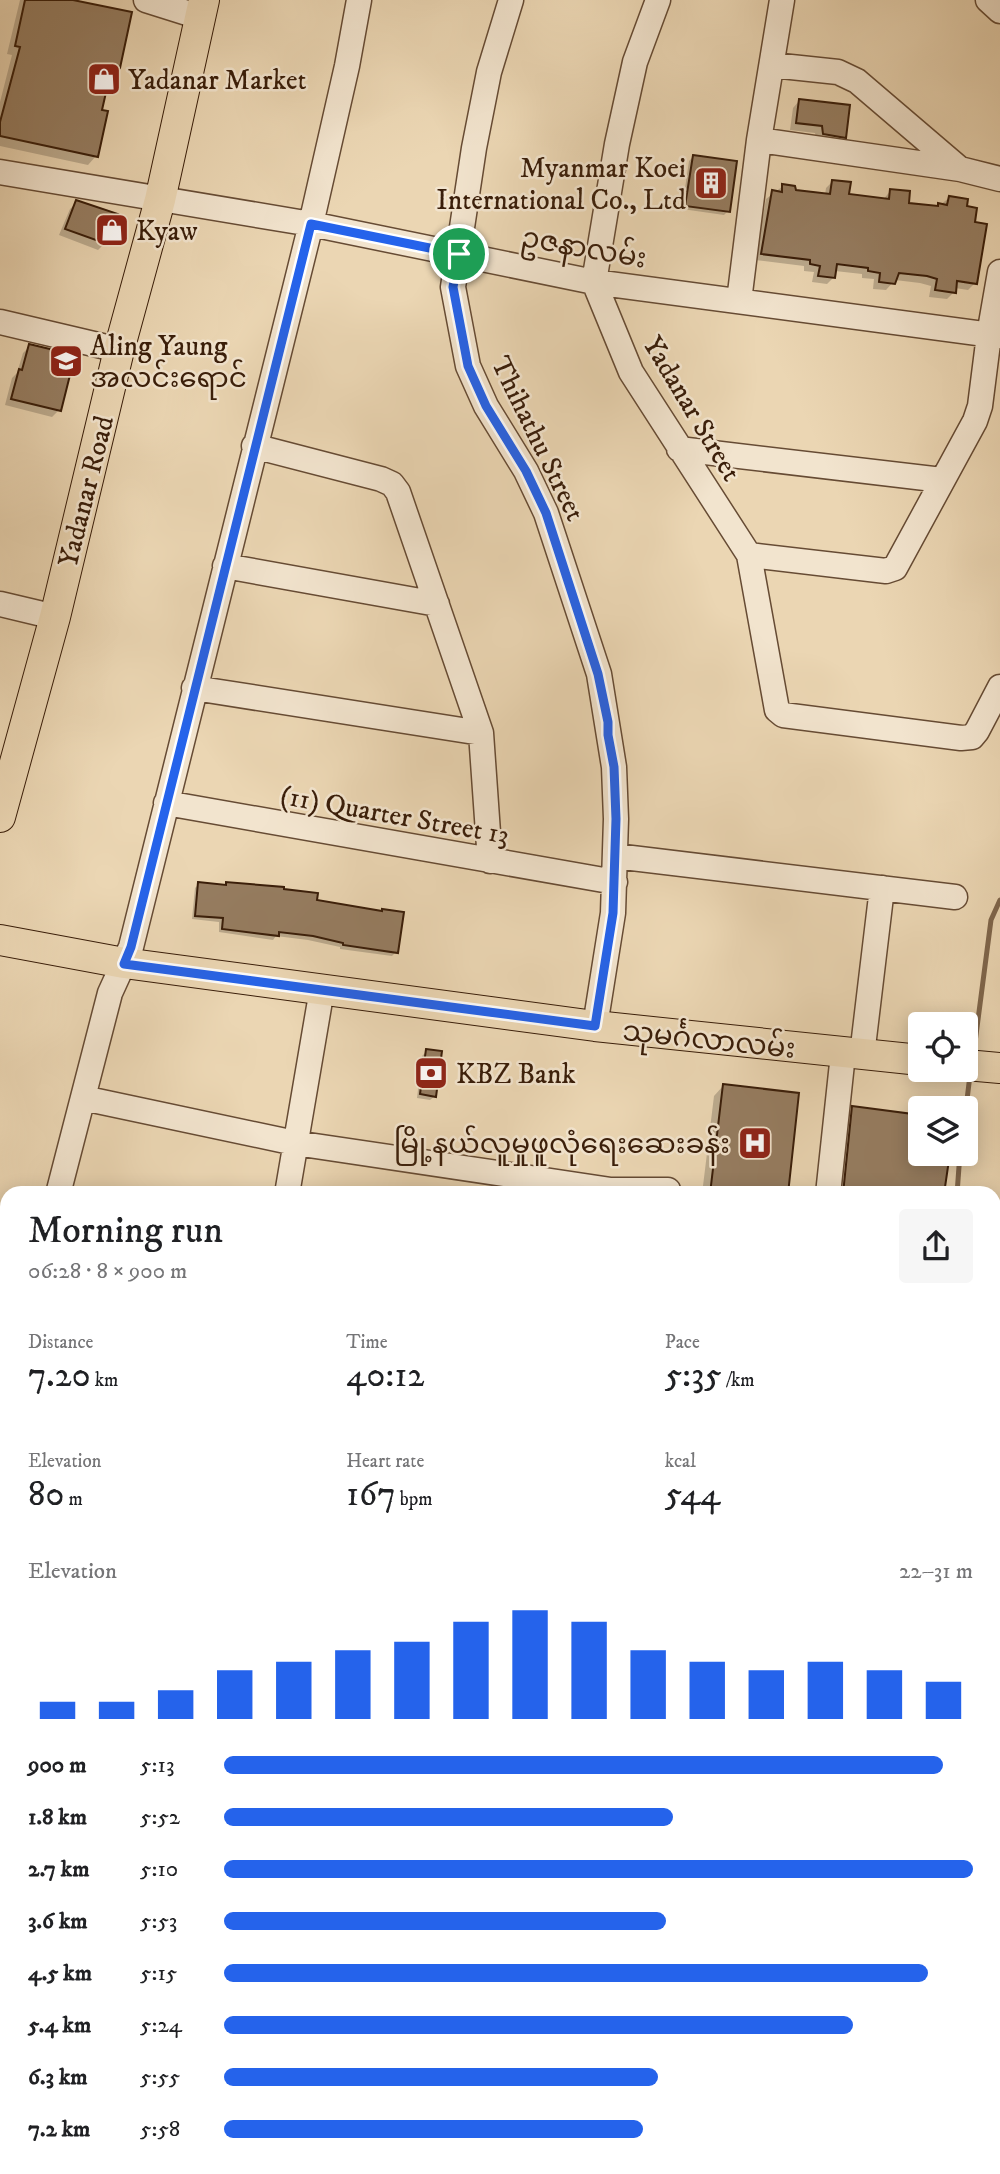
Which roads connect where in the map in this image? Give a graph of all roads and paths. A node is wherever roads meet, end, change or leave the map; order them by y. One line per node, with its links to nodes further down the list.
1 (146, 0): 7 (street)
2 (359, 0): 15 (street)
3 (511, 0): 16 (street, Thihathu Street)
4 (658, 0): 18 (street)
5 (782, 0): 9 (street)
6 (988, 0): 8 (street)
7 (202, 8): 14 (main road, Yadanar Road)
8 (1000, 11)
9 (772, 65): 10 (street); 11 (street)
10 (759, 141): 11 (street); 19 (street)
11 (960, 169): 13 (street)
12 (0, 172): 14 (street, ဥဇနာလမ်း)
13 (1000, 179)
14 (160, 200): 15 (street, ဥဇနာလမ်း); 22 (main road, Yadanar Road)
15 (311, 224): 16 (street, ဥဇနာလမ်း); 23 (street)
16 (459, 254): 18 (street, ဥဇနာလမ်း); 36 (street, Thihathu Street)
17 (1000, 272): 21 (street)
18 (594, 282): 19 (street, ဥဇနာလမ်း); 24 (street, Yadanar Street)
19 (739, 301): 21 (street, ဥဇနာလမ်း)
20 (0, 322): 22 (street)
21 (994, 336): 25 (street)
22 (119, 350): 30 (main road, Yadanar Road)
23 (254, 446): 27 (street); 29 (street)
24 (680, 449): 25 (street); 26 (street, Yadanar Street)
25 (942, 480): 26 (street)
26 (749, 555): 31 (street)
27 (225, 566): 29 (street); 32 (street)
28 (0, 604): 30 (street)
29 (437, 604): 33 (street)
30 (55, 617): 35 (main road, Yadanar Road)
31 (1000, 687)
32 (194, 688): 33 (street); 34 (street)
33 (481, 733): 37 (street)
34 (166, 803): 37 (street, (11) Quarter Street 13); 42 (street)
35 (0, 817)
36 (615, 856): 38 (street, Thihathu Street); 39 (street)
37 (490, 861): 38 (street, (11) Quarter Street 13)
38 (614, 881): 44 (street, Thihathu Street)
39 (882, 888): 40 (street); 45 (street)
40 (955, 897)
41 (0, 940): 42 (main road, သုမင်္ဂလာလမ်း)
42 (124, 964): 43 (main road, သုမင်္ဂလာလမ်း); 47 (street)
43 (322, 989): 44 (main road, သုမင်္ဂလာလမ်း); 48 (street)
44 (595, 1026): 45 (main road, သုမင်္ဂလာလမ်း)
45 (852, 1054): 46 (main road, သုမင်္ဂလာလမ်း); 52 (street)
46 (908, 1059)
47 (83, 1098): 48 (street); 49 (street)
48 (295, 1143): 50 (street); 51 (street)
49 (60, 1186)
50 (288, 1186)
51 (571, 1186)
52 (829, 1186)

